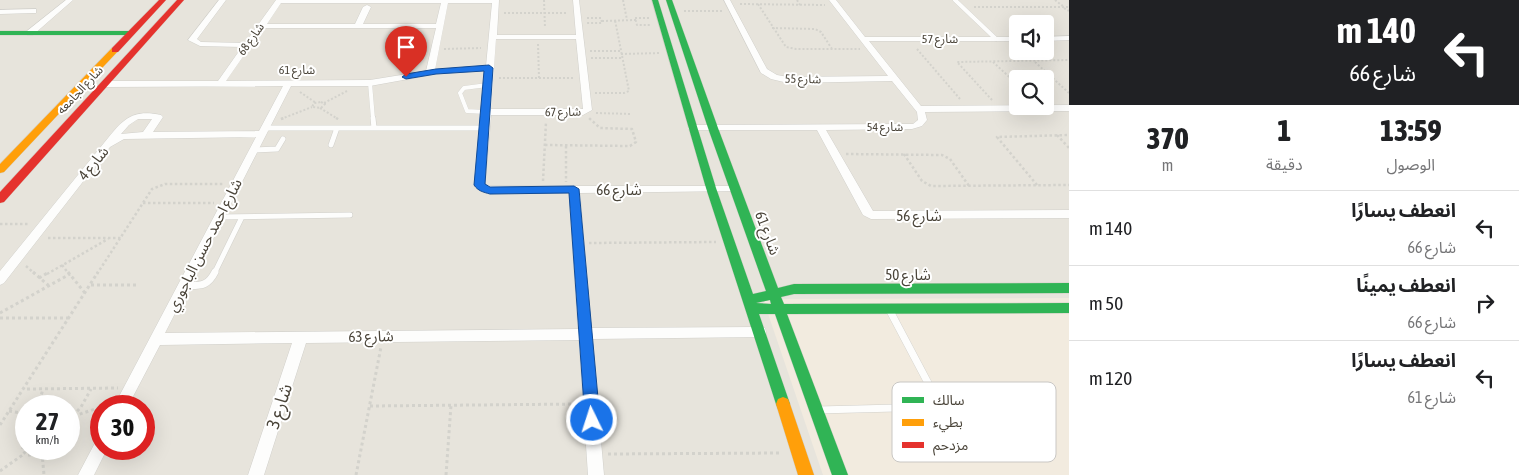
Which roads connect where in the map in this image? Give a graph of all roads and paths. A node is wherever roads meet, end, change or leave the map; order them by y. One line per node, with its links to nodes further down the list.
1 (70, 0): 43 (street)
2 (163, 0): 29 (street, شارع الجامعه)
3 (181, 0): 27 (street, شارع الجامعه)
4 (223, 0): 55 (street)
5 (496, 0): 15 (street, شارع 68); 30 (street, شارع 66)
6 (544, 0): 31 (path)
7 (576, 0): 32 (street, شارع 67)
8 (624, 0): 35 (path)
9 (655, 0): 37 (street)
10 (669, 0): 25 (street, شارع 61)
11 (797, 0): 19 (path)
12 (955, 0): 21 (lane)
13 (1055, 0): 22 (path)
14 (434, 1): 15 (street, شارع 68); 38 (street, شارع 68)
15 (445, 1): 40 (street)
16 (834, 2): 19 (path); 49 (street, شارع 54)
17 (758, 4): 18 (path); 19 (path); 41 (path)
18 (730, 5): 25 (path); 73 (street, شارع 55)
19 (800, 5)
20 (367, 6): 39 (street)
21 (963, 7): 22 (path); 50 (lane)
22 (1064, 7): 23 (path); 28 (path)
23 (1069, 7)
24 (33, 11): 26 (street)
25 (673, 11): 95 (street, شارع 61)
26 (0, 12)
27 (170, 12): 29 (street); 75 (street, شارع الجامعه)
28 (1069, 12)
29 (151, 13): 44 (street, شارع الجامعه)
30 (495, 13): 31 (path); 45 (street, شارع 66)
31 (544, 14): 32 (path); 46 (path)
32 (578, 18): 33 (path); 33 (path); 47 (street, شارع 67)
33 (602, 20): 34 (path)
34 (615, 20): 35 (path); 61 (path)
35 (627, 20): 36 (path)
36 (636, 20): 37 (path); 37 (path)
37 (662, 21): 63 (street)
38 (260, 26): 39 (street); 55 (street, شارع 68)
39 (358, 26): 40 (street)
40 (440, 26): 57 (street)
41 (772, 28): 58 (path); 58 (path)
42 (0, 33): 43 (street)
43 (30, 33): 44 (street)
44 (131, 33): 54 (street, شارع الجامعه)
45 (492, 37): 46 (street); 56 (street, شارع 66)
46 (542, 37): 47 (street); 71 (path)
47 (580, 37): 62 (street, شارع 67)
48 (1069, 38): 52 (street)
49 (863, 39): 50 (street, شارع 57); 59 (street, شارع 54)
50 (996, 39): 51 (street, شارع 57)
51 (1009, 39)
52 (1054, 39)
53 (0, 42): 54 (street)
54 (123, 42): 104 (street, شارع الجامعه)
55 (247, 45): 76 (street, شارع 68)
56 (491, 48): 57 (path); 69 (street, شارع 66)
57 (435, 49): 68 (street)
58 (832, 49): 59 (path)
59 (870, 49): 73 (street, شارع 54)
60 (917, 49): 86 (path)
61 (621, 52): 62 (path); 63 (path); 64 (path)
62 (583, 54): 64 (path); 72 (street, شارع 67)
63 (671, 54): 94 (street)
64 (622, 58): 79 (path)
65 (1069, 60): 67 (path)
66 (992, 61): 67 (path); 70 (path); 83 (path)
67 (1034, 61): 80 (path)
68 (430, 72): 69 (street, شارع 61); 74 (street, شارع 61)
69 (488, 77): 71 (path); 88 (street, شارع 66); 88 (lane)
70 (1009, 77)
71 (539, 78): 72 (path)
72 (586, 78): 79 (street, شارع 67)
73 (894, 78): 85 (street, شارع 54)
74 (370, 83): 78 (street, شارع 61); 92 (lane)
75 (104, 84): 76 (street, شارع 61); 105 (street, شارع الجامعه)
76 (220, 84): 77 (street, شارع 61)
77 (288, 84): 78 (street, شارع 61); 97 (street, شارع احمد حسن الباجوري)
78 (349, 84): 81 (path)
79 (587, 93): 87 (street, شارع 67)
80 (1069, 93)
81 (324, 103): 82 (path); 82 (path)
82 (312, 107): 97 (path)
83 (1000, 108): 84 (street); 86 (street)
84 (1069, 108)
85 (918, 109): 86 (street); 96 (street, شارع 54)
86 (968, 109)
87 (586, 111): 89 (street, شارع 67); 90 (path); 107 (path)
88 (485, 112): 89 (street, شارع 67); 93 (street, شارع 66)
89 (546, 113): 106 (path)
90 (632, 114)
91 (337, 128): 92 (lane); 97 (lane); 103 (lane)
92 (374, 128): 93 (lane)
93 (484, 128): 119 (street, شارع 66)
94 (693, 128): 95 (street, شارع 54); 117 (street)
95 (713, 128): 96 (street, شارع 54); 118 (street, شارع 61)
96 (820, 128): 110 (street, شارع 56)
97 (264, 129): 98 (street, شارع 4); 109 (street, شارع احمد حسن الباجوري)
98 (146, 135): 102 (street, شارع 4); 102 (street)
99 (1057, 135): 100 (path); 108 (path); 114 (path)
100 (1069, 135)
101 (283, 139): 109 (lane)
102 (107, 145): 129 (street, شارع 4)
103 (331, 145)
104 (22, 146): 105 (street); 112 (street, شارع الجامعه)
105 (48, 146): 121 (street, شارع الجامعه)
106 (545, 146): 107 (path); 119 (path)
107 (566, 146): 120 (path)
108 (1069, 148)
109 (253, 150): 113 (street, شارع احمد حسن الباجوري)
110 (834, 154): 111 (path); 124 (street, شارع 56)
111 (904, 154): 116 (path); 116 (path)
112 (2, 167)
113 (236, 184): 122 (path); 123 (street, شارع احمد حسن الباجوري)
114 (1038, 185): 115 (path); 116 (path)
115 (1069, 185)
116 (969, 186)
117 (711, 188): 118 (street, شارع 66); 120 (street, شارع 66); 133 (street)
118 (735, 188): 146 (street, شارع 61)
119 (543, 189): 120 (street, شارع 66)
120 (570, 189): 134 (street)
121 (0, 199)
122 (143, 203): 123 (path); 132 (path)
123 (225, 203): 126 (street, شارع احمد حسن الباجوري)
124 (1069, 214)
125 (350, 215): 127 (lane)
126 (218, 217): 127 (lane); 143 (street, شارع احمد حسن الباجوري)
127 (242, 217): 143 (lane)
128 (0, 224): 129 (path)
129 (44, 224): 130 (street, شارع 4)
130 (33, 238): 131 (path); 135 (street, شارع 4)
131 (109, 238): 132 (path); 136 (path)
132 (121, 238): 140 (path)
133 (730, 242): 134 (path); 147 (street)
134 (579, 243): 155 (street)
135 (17, 258): 138 (path); 139 (street, شارع 4)
136 (62, 265): 137 (path); 138 (path)
137 (70, 274): 142 (path); 145 (path)
138 (39, 278): 142 (path)
139 (0, 280)
140 (91, 285): 141 (path); 145 (path)
141 (139, 285)
142 (48, 286): 151 (path)
143 (183, 286): 158 (street, شارع احمد حسن الباجوري)
144 (1069, 288): 146 (street, شارع 50)
145 (86, 293): 153 (path)
146 (774, 293): 147 (street, شارع 50); 149 (street, شارع 61)
147 (750, 304): 149 (street); 154 (street)
148 (1069, 308): 150 (street)
149 (780, 309): 150 (street); 171 (street, شارع 61)
150 (889, 309): 159 (lane)
151 (0, 313)
152 (0, 318): 153 (path)
153 (69, 318): 172 (path)
154 (760, 332): 155 (street, شارع 63); 175 (street)
155 (586, 334): 156 (street, شارع 63); 166 (street)
156 (383, 336): 157 (street, شارع 63); 169 (path)
157 (301, 337): 158 (street, شارع 63); 183 (street, شارع 3)
158 (156, 338): 160 (street, شارع احمد حسن الباجوري)
159 (928, 382)
160 (130, 388): 163 (path); 165 (street, شارع احمد حسن الباجوري)
161 (26, 389): 162 (path)
162 (43, 389): 163 (path); 164 (path)
163 (91, 389): 168 (path)
164 (41, 395)
165 (126, 395)
166 (591, 404): 167 (path); 176 (street)
167 (451, 405): 169 (path); 185 (path)
168 (80, 406)
169 (370, 406): 184 (path)
170 (892, 408): 171 (lane)
171 (816, 410): 188 (street, شارع 61)
172 (9, 411): 173 (path); 174 (path)
173 (15, 412)
174 (0, 425)
175 (798, 452): 176 (path); 187 (street)
176 (595, 454): 186 (street)
177 (16, 460): 180 (path)
178 (43, 460): 181 (path)
179 (94, 460): 182 (street)
180 (0, 471)
181 (44, 475)
182 (86, 475)
183 (256, 475)
184 (356, 475)
185 (446, 475)
186 (596, 475)
187 (806, 475)
188 (840, 475)

